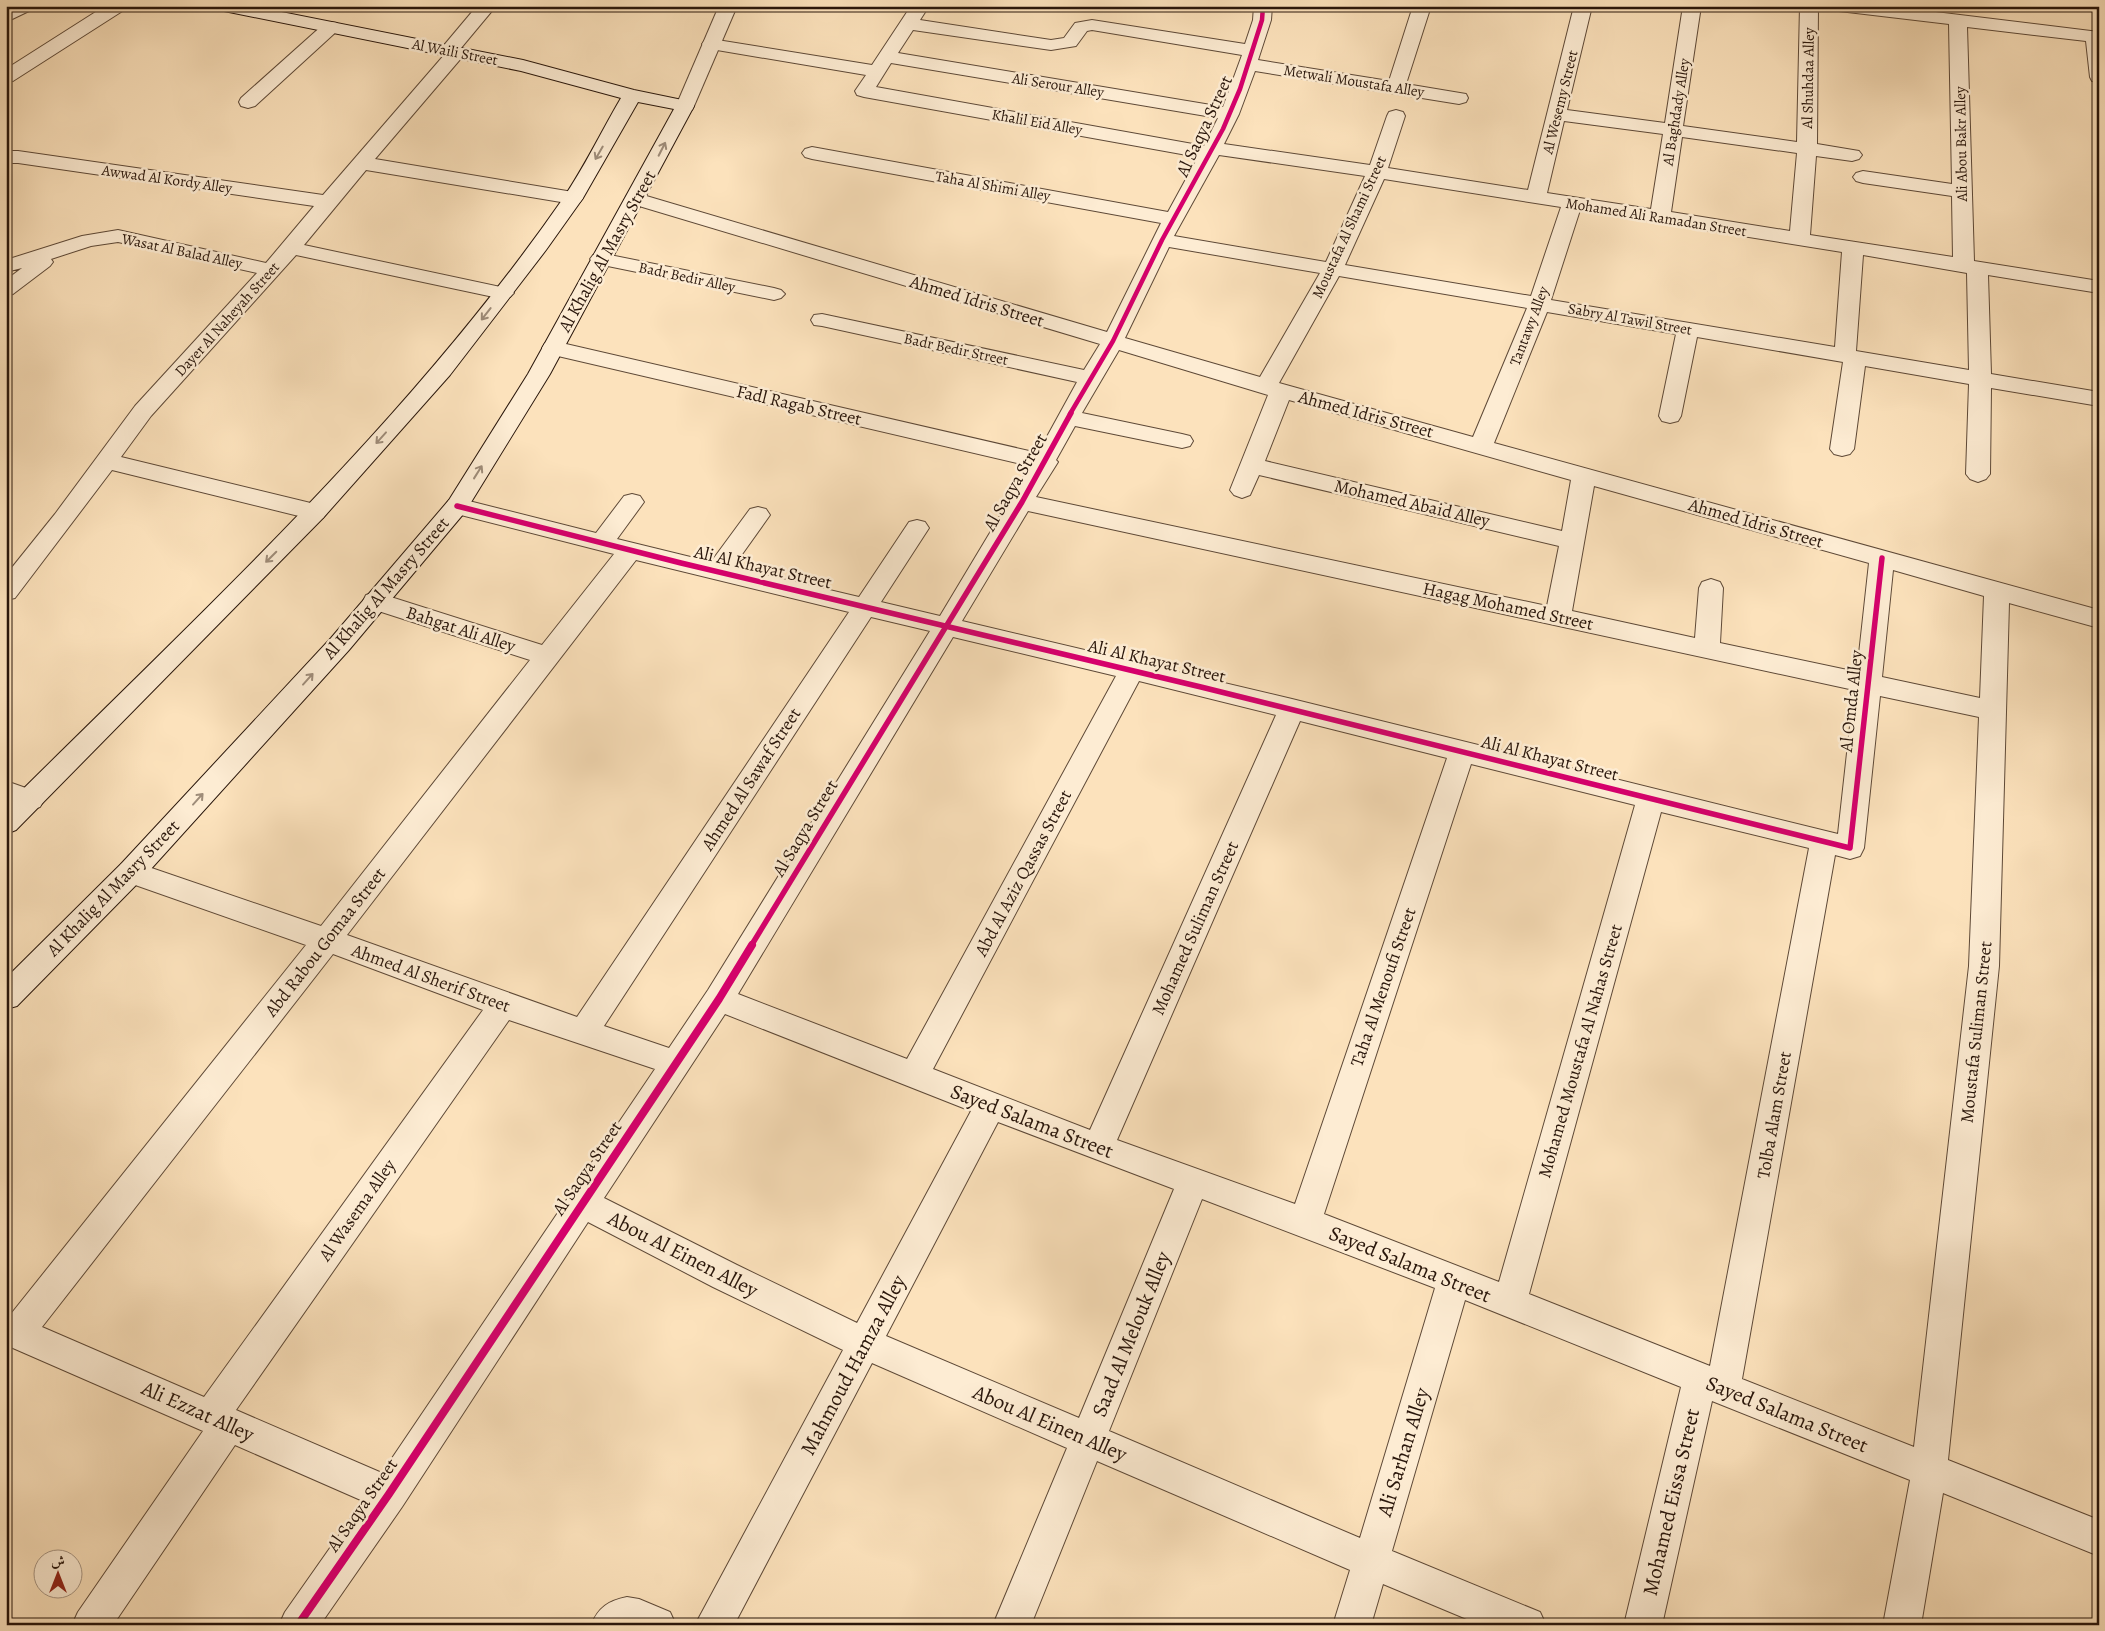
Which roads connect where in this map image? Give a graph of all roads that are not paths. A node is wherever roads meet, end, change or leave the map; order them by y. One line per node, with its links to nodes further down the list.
1 (25, 6): 16 (street)
2 (118, 6): 27 (street)
3 (224, 6): 21 (street, Al Waili Street)
4 (488, 6): 24 (street, Dayer Al Naheyah Street)
5 (728, 6): 23 (street, Al Khalig Al Masry Street)
6 (920, 6): 18 (street)
7 (1100, 6): 19 (street)
8 (1263, 6): 25 (street, Al Saqya Street)
9 (1422, 6): 29 (street)
10 (1583, 6): 35 (street, Al Wesemy Street)
11 (1692, 6): 37 (street, Al Baghdady Alley)
12 (1810, 6): 38 (street, Al Shuhdaa Alley)
13 (1839, 6): 15 (street)
14 (1991, 6): 20 (street)
15 (1872, 8): 17 (street)
16 (6, 17)
17 (1958, 22): 20 (street); 46 (street, Ali Abou Bakr Alley)
18 (908, 24): 19 (street); 26 (street)
19 (1092, 25): 25 (street, Metwali Moustafa Alley)
20 (1993, 26): 22 (street)
21 (331, 28): 24 (street, Al Waili Street); 32 (street)
22 (2097, 37): 28 (street)
23 (711, 44): 26 (street, Ali Serour Alley); 33 (street, Al Khalig Al Masry Street)
24 (453, 51): 30 (street, Al Waili Street); 43 (street, Dayer Al Naheyah Street)
25 (1250, 58): 29 (street, Metwali Moustafa Alley); 34 (street, Al Saqya Street)
26 (882, 64): 34 (street, Ali Serour Alley); 39 (street, Khalil Eid Alley)
27 (6, 77)
28 (2099, 78)
29 (1396, 88): 31 (street, Metwali Moustafa Alley)
30 (632, 95): 33 (street, Al Waili Street); 47 (street, one-way to 47)
31 (1459, 98)
32 (248, 102)
33 (685, 106): 49 (street, Al Khalig Al Masry Street, one-way to 33)
34 (1230, 114): 39 (street, Al Saqya Street)
35 (1558, 114): 37 (street); 48 (street, Al Wesemy Street)
36 (1396, 116): 44 (street, Moustafa Al Shami Street)
37 (1673, 130): 38 (street); 52 (street, Al Baghdady Alley)
38 (1807, 149): 41 (street); 54 (street, Al Shuhdaa Alley)
39 (1212, 150): 44 (street, Mohamed Ali Ramadan Street); 53 (street, Al Saqya Street)
40 (812, 153): 53 (street, Taha Al Shimi Alley)
41 (1852, 155)
42 (6, 157): 50 (street, Awwad Al Kordy Alley)
43 (362, 163): 47 (street); 50 (street, Dayer Al Naheyah Street)
44 (1377, 172): 48 (street, Mohamed Ali Ramadan Street); 61 (street, Moustafa Al Shami Street)
45 (1864, 177): 46 (street)
46 (1962, 191): 60 (street, Ali Abou Bakr Alley)
47 (573, 198): 65 (street)
48 (1536, 198): 51 (street, Mohamed Ali Ramadan Street)
49 (636, 200): 58 (street, Al Khalig Al Masry Street); 70 (street, Ahmed Idris Street)
50 (328, 202): 55 (street, Dayer Al Naheyah Street)
51 (1572, 204): 52 (street, Mohamed Ali Ramadan Street); 67 (street, Tantawy Alley)
52 (1660, 218): 54 (street, Mohamed Ali Ramadan Street)
53 (1168, 229): 61 (street, Sabry Al Tawil Street); 70 (street, Al Saqya Street)
54 (1799, 240): 56 (street, Mohamed Ali Ramadan Street)
55 (291, 248): 62 (street, Dayer Al Naheyah Street); 65 (street)
56 (1853, 249): 60 (street, Mohamed Ali Ramadan Street); 72 (street)
57 (56, 251): 59 (street, Wasat Al Balad Alley); 62 (street, Wasat Al Balad Alley); 64 (street)
58 (600, 259): 66 (street, Badr Bedir Alley); 71 (street, Al Khalig Al Masry Street)
59 (6, 266)
60 (1970, 268): 63 (street, Mohamed Ali Ramadan Street); 74 (street, Ali Abou Bakr Alley)
61 (1333, 269): 67 (street, Sabry Al Tawil Street); 75 (street, Moustafa Al Shami Street)
62 (271, 270): 82 (street, Dayer Al Naheyah Street)
63 (2099, 287)
64 (6, 290)
65 (503, 293): 91 (street, one-way to 91)
66 (774, 294)
67 (1539, 304): 69 (street, Sabry Al Tawil Street); 80 (street, Tantawy Alley)
68 (822, 320): 73 (street, Badr Bedir Street)
69 (1688, 329): 72 (street, Sabry Al Tawil Street); 77 (street)
70 (1113, 341): 73 (street, Al Saqya Street); 75 (street, Ahmed Idris Street)
71 (553, 348): 83 (street, Fadl Ragab Street); 90 (street, Al Khalig Al Masry Street, one-way to 71)
72 (1850, 357): 74 (street, Sabry Al Tawil Street); 81 (street)
73 (1090, 378): 78 (street, Al Saqya Street)
74 (1980, 379): 76 (street, Sabry Al Tawil Street); 85 (street, Ali Abou Bakr Alley)
75 (1274, 389): 80 (street, Ahmed Idris Street); 84 (street, Moustafa Al Shami Street)
76 (2099, 399)
77 (1670, 416)
78 (1069, 418): 79 (street); 83 (street, Al Saqya Street)
79 (1182, 441)
80 (1481, 446): 86 (street, Ahmed Idris Street)
81 (1842, 449)
82 (106, 461): 91 (street); 101 (street, Dayer Al Naheyah Street)
83 (1046, 462): 89 (street, Al Saqya Street)
84 (1252, 466): 87 (street, Moustafa Al Shami Street); 94 (street, Mohamed Abaid Alley)
85 (1978, 474)
86 (1584, 475): 94 (street); 97 (street, Ahmed Idris Street)
87 (1242, 490)
88 (632, 502): 95 (street)
89 (1022, 502): 104 (street, Hagag Mohamed Street); 106 (street, Al Saqya Street)
90 (456, 506): 95 (street, Ali Al Khayat Street); 102 (street, Al Khalig Al Masry Street)
91 (315, 512): 114 (street, one-way to 114)
92 (758, 516): 98 (street)
93 (917, 528): 103 (street, Ahmed Al Sawaf Street)
94 (1572, 541): 104 (street)
95 (602, 542): 96 (street, Ali Al Khayat Street)
96 (630, 550): 98 (street, Ali Al Khayat Street); 108 (street, Abd Rabou Gomaa Street)
97 (1882, 558): 100 (street, Ahmed Idris Street); 110 (street, Al Omda Alley)
98 (717, 572): 103 (street, Ali Al Khayat Street)
99 (1711, 588): 107 (street)
100 (1997, 591): 105 (street, Ahmed Idris Street); 112 (street, Moustafa Suliman Street)
101 (6, 592)
102 (375, 601): 108 (street, Bahgat Ali Alley); 118 (street, Al Khalig Al Masry Street, one-way to 102)
103 (864, 607): 106 (street, Ali Al Khayat Street); 123 (street, Ahmed Al Sawaf Street)
104 (1558, 617): 107 (street, Hagag Mohamed Street)
105 (2099, 619)
106 (946, 626): 109 (street, Ali Al Khayat Street); 121 (street, Al Saqya Street)
107 (1707, 649): 110 (street, Hagag Mohamed Street)
108 (547, 656): 119 (street, Abd Rabou Gomaa Street)
109 (1132, 670): 111 (street, Ali Al Khayat Street); 125 (street, Abd Al Aziz Qassas Street)
110 (1869, 684): 112 (street, Hagag Mohamed Street); 117 (street, Al Omda Alley)
111 (1292, 709): 113 (street, Ali Al Khayat Street); 127 (street, Mohamed Suliman Street)
112 (1994, 710): 138 (street, Moustafa Suliman Street)
113 (1462, 752): 115 (street, Ali Al Khayat Street); 130 (street, Taha Al Menoufi Street)
114 (18, 795): 116 (street)
115 (1651, 798): 117 (street, Ali Al Khayat Street); 132 (street, Mohamed Moustafa Al Nahas Street)
116 (6, 822)
117 (1837, 844): 135 (street, Tolba Alam Street)
118 (131, 872): 119 (street, Ahmed Al Sherif Street); 120 (street, Al Khalig Al Masry Street)
119 (327, 940): 122 (street, Ahmed Al Sherif Street); 133 (street, Abd Rabou Gomaa Street)
120 (6, 997)
121 (718, 999): 124 (street, Al Saqya Street); 125 (street, Sayed Salama Street)
122 (503, 1005): 123 (street, Ahmed Al Sherif Street); 136 (street, Al Wasema Alley)
123 (585, 1031): 124 (street, Ahmed Al Sherif Street)
124 (675, 1063): 129 (street, Al Saqya Street)
125 (914, 1075): 126 (street, Sayed Salama Street)
126 (991, 1105): 127 (street, Sayed Salama Street); 134 (street, Mahmoud Hamza Alley)
127 (1098, 1147): 128 (street, Sayed Salama Street)
128 (1193, 1182): 130 (street, Sayed Salama Street); 137 (street, Saad Al Melouk Alley)
129 (582, 1203): 134 (street, Abou Al Einen Alley); 139 (street, Al Saqya Street)
130 (1304, 1222): 131 (street, Sayed Salama Street)
131 (1454, 1280): 132 (street, Sayed Salama Street); 141 (street, Ali Sarhan Alley)
132 (1510, 1304): 135 (street, Sayed Salama Street)
133 (12, 1330): 136 (street, Ali Ezzat Alley)
134 (864, 1343): 137 (street, Abou Al Einen Alley); 146 (street, Mahmoud Hamza Alley)
135 (1712, 1384): 138 (street, Sayed Salama Street); 150 (street, Mohamed Eissa Street)
136 (219, 1420): 139 (street, Ali Ezzat Alley); 142 (street, Al Wasema Alley)
137 (1088, 1439): 141 (street, Abou Al Einen Alley); 147 (street, Saad Al Melouk Alley)
138 (1929, 1470): 140 (street, Sayed Salama Street); 151 (street, Moustafa Suliman Street)
139 (389, 1494): 143 (street, Al Saqya Street)
140 (2099, 1538)
141 (1371, 1561): 148 (street, Ali Sarhan Alley); 149 (street, Abou Al Einen Alley)
142 (91, 1625)
143 (298, 1625)
144 (610, 1625): 145 (street)
145 (657, 1625)
146 (714, 1625)
147 (1012, 1625)
148 (1352, 1625)
149 (1527, 1625)
150 (1643, 1625)
151 (1902, 1625)

